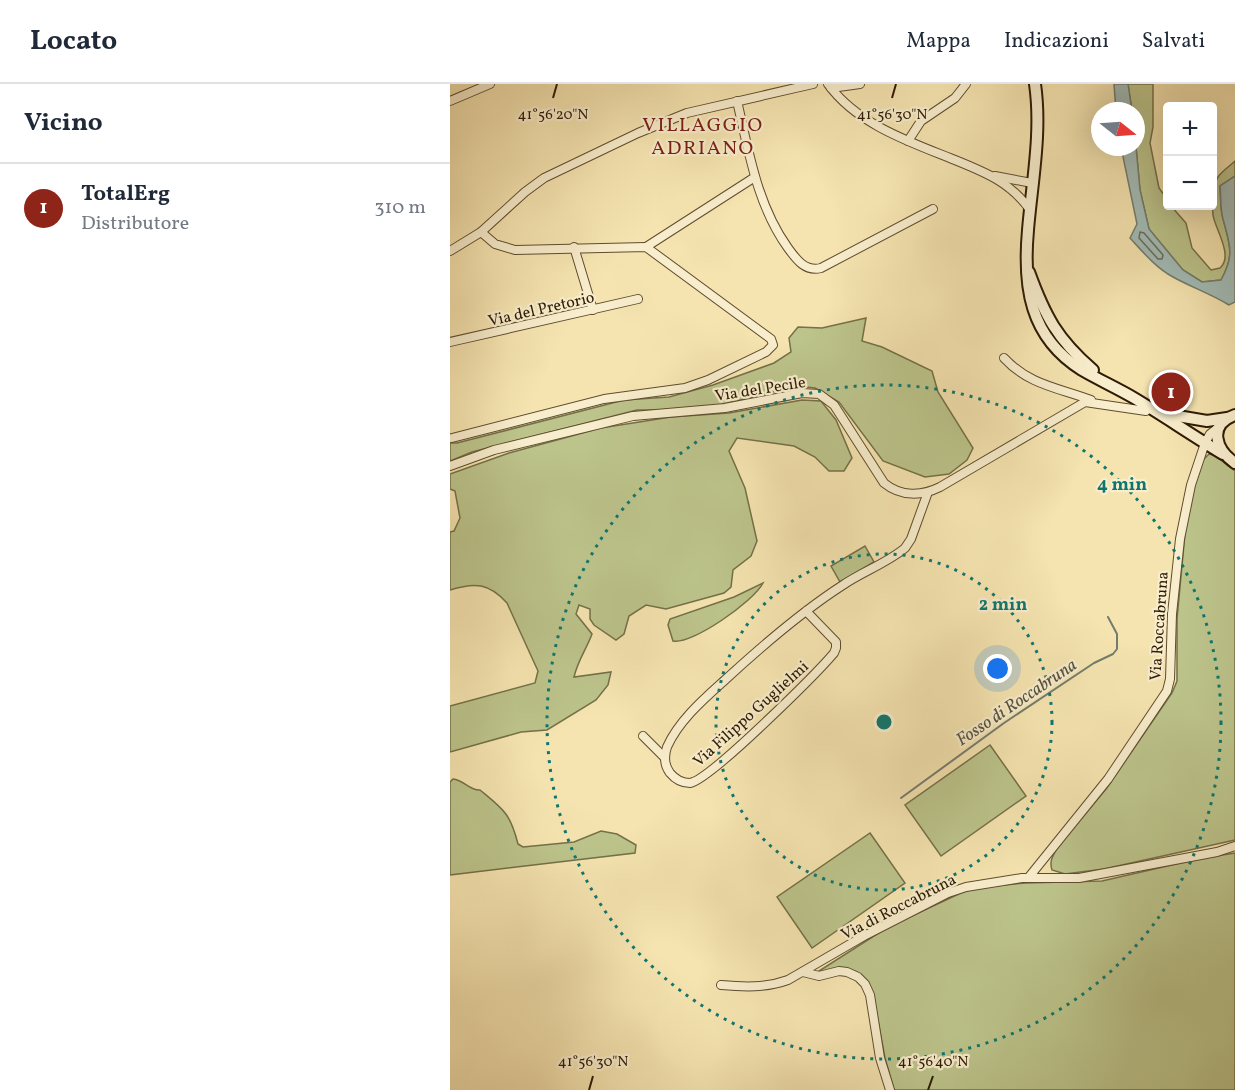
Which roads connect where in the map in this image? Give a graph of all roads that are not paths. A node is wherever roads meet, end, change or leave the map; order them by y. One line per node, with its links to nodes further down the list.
1 (490, 84): 7 (street)
2 (813, 84): 8 (street)
3 (860, 84): 6 (street)
4 (966, 84): 9 (street)
5 (1035, 84): 12 (main road)
6 (829, 86): 9 (street)
7 (450, 101)
8 (737, 101): 11 (street); 15 (street)
9 (908, 141): 10 (street)
10 (994, 176): 12 (street); 14 (street)
11 (755, 177): 13 (street); 16 (street)
12 (1032, 183): 14 (main road)
13 (933, 209)
14 (1030, 210): 24 (main road)
15 (481, 232): 17 (street); 18 (street)
16 (646, 247): 17 (street); 27 (street, Via del Pecile)
17 (574, 248): 20 (street)
18 (450, 250)
19 (638, 299): 20 (street, Via del Pretorio)
20 (593, 310): 21 (street, Via del Pretorio)
21 (450, 342)
22 (1004, 358): 23 (street)
23 (1098, 403): 24 (street); 32 (street)
24 (1149, 407): 25 (main road)
25 (1159, 413): 26 (main road); 28 (main road)
26 (1227, 420): 28 (street); 29 (main road)
27 (452, 438)
28 (1205, 443): 29 (main road); 37 (street, Via Roccabruna)
29 (1223, 454): 30 (main road)
30 (1235, 464)
31 (450, 466): 32 (street, Via del Pecile)
32 (928, 492): 33 (street, Via Filippo Guglielmi)
33 (806, 610): 35 (street, Via Filippo Guglielmi); 35 (street, Via Filippo Guglielmi)
34 (643, 736): 35 (street)
35 (664, 757)
36 (1235, 846): 37 (street, Via di Roccabruna)
37 (1029, 877): 38 (street, Via di Roccabruna)
38 (803, 972): 39 (street, Via di Roccabruna); 40 (street)
39 (722, 985)
40 (890, 1090)

